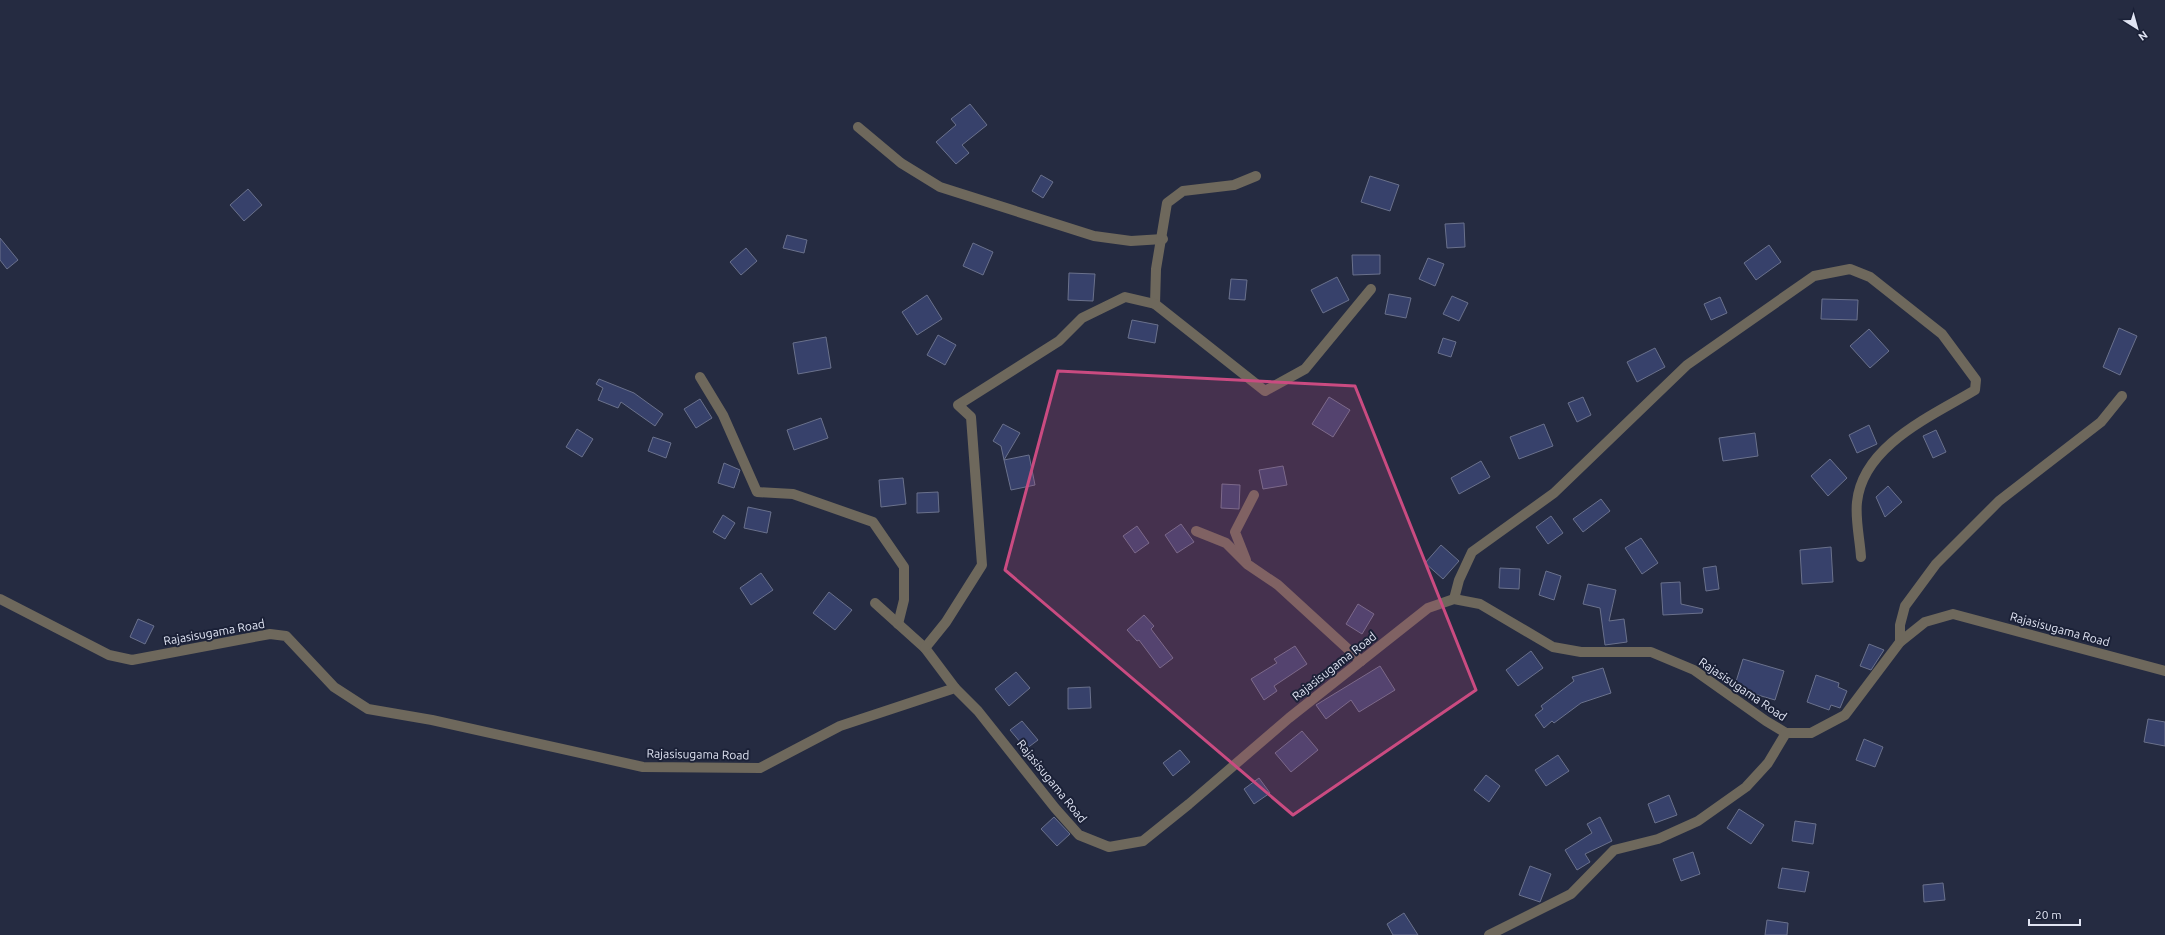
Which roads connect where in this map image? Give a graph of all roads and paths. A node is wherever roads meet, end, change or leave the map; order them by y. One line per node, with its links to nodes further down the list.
1 (858, 127): 3 (street)
2 (1256, 176): 3 (street)
3 (1163, 239): 5 (street)
4 (1370, 289): 5 (street)
5 (1155, 304): 17 (street)
6 (700, 377): 15 (street)
7 (2122, 396): 16 (street)
8 (1254, 495): 11 (street)
9 (1196, 530): 11 (street)
10 (1861, 557): 13 (street)
11 (1247, 564): 18 (street)
12 (0, 599): 20 (street, Rajasisugama Road)
13 (1454, 599): 18 (street, Rajasisugama Road); 21 (street, Rajasisugama Road)
14 (876, 603): 15 (street)
15 (898, 624): 17 (street)
16 (1900, 642): 19 (street, Rajasisugama Road); 21 (street, Rajasisugama Road)
17 (926, 648): 20 (street)
18 (1360, 661): 20 (street, Rajasisugama Road)
19 (2165, 671)
20 (955, 688)
21 (1786, 733): 22 (street)
22 (1489, 935)

